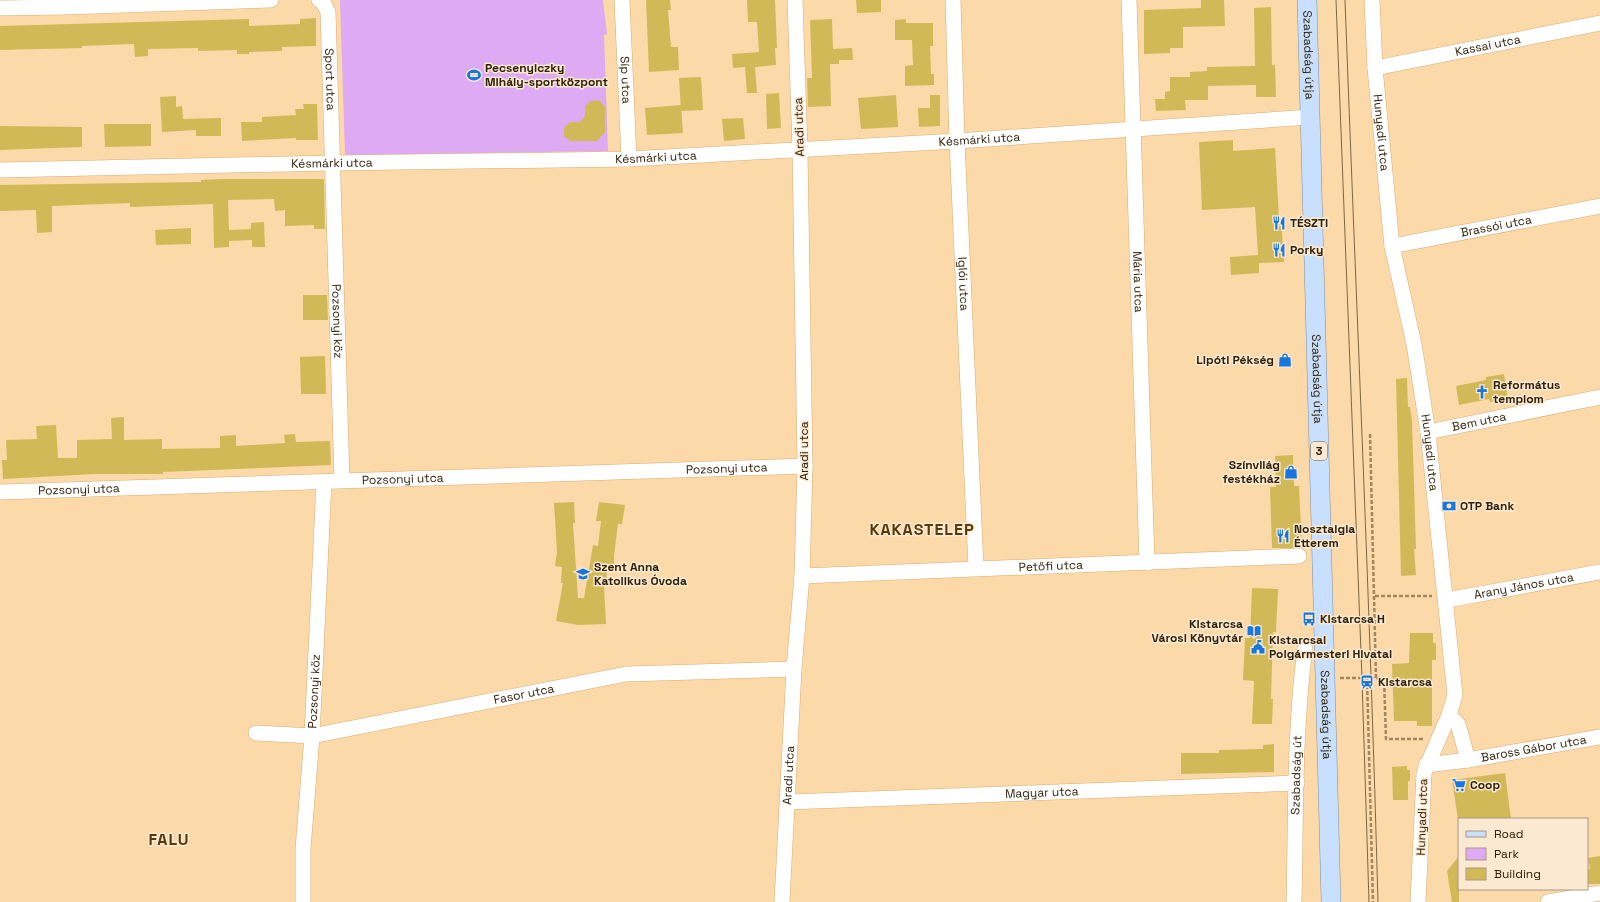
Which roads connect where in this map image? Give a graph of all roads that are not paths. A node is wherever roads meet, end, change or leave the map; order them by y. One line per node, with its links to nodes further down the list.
1 (271, 0): 9 (street)
2 (319, 0): 18 (street, Sport utca)
3 (622, 0): 17 (street, Síp utca)
4 (795, 0): 16 (street, Aradi utca)
5 (953, 0): 15 (street, Iglói utca)
6 (1129, 0): 14 (street, Mária utca)
7 (1307, 0): 13 (main road, Szabadság útja / 3)
8 (1372, 0): 12 (street, Hunyadi utca)
9 (66, 4): 10 (street)
10 (0, 8)
11 (1600, 23): 12 (street, Kassai utca)
12 (1375, 68): 21 (street, Hunyadi utca)
13 (1311, 117): 14 (street, Késmárki utca); 48 (main road, Szabadság útja / 3)
14 (1134, 129): 15 (street, Késmárki utca); 29 (street, Mária utca)
15 (957, 141): 16 (street, Késmárki utca); 30 (street, Iglói utca)
16 (800, 149): 17 (street, Késmárki utca); 24 (street, Aradi utca)
17 (629, 159): 18 (street, Késmárki utca)
18 (332, 163): 19 (street, Késmárki utca); 25 (street, Pozsonyi köz)
19 (0, 170)
20 (1600, 206): 21 (street, Brassói utca)
21 (1392, 246): 23 (street, Hunyadi utca)
22 (1600, 397): 23 (street, Bem utca)
23 (1428, 432): 33 (street, Hunyadi utca)
24 (805, 466): 25 (street, Pozsonyi utca); 32 (street, Aradi utca)
25 (342, 480): 26 (street, Pozsonyi utca)
26 (324, 481): 27 (street, Pozsonyi utca); 38 (street, Pozsonyi köz)
27 (0, 492)
28 (1299, 556): 29 (street, Petőfi utca)
29 (1147, 563): 30 (street, Petőfi utca)
30 (976, 568): 32 (street, Petőfi utca)
31 (1600, 572): 33 (street, Arany János utca)
32 (802, 576): 35 (street, Aradi utca)
33 (1446, 598): 36 (street, Hunyadi utca)
34 (1305, 649): 42 (street, Szabadság út)
35 (794, 669): 38 (street, Fasor utca); 43 (street, Aradi utca)
36 (1449, 714): 40 (street, Baross Gábor utca); 41 (street, Hunyadi utca)
37 (256, 733): 38 (street, Fasor utca)
38 (312, 736): 45 (street, Pozsonyi köz)
39 (1600, 737): 40 (street, Baross Gábor utca)
40 (1468, 760): 41 (street, Baross Gábor utca)
41 (1426, 766): 49 (street, Hunyadi utca)
42 (1297, 783): 43 (street, Magyar utca); 47 (street, Szabadság út)
43 (788, 802): 46 (street, Aradi utca)
44 (1600, 893): 50 (street)
45 (303, 902)
46 (782, 902)
47 (1294, 902)
48 (1331, 902)
49 (1418, 902)
50 (1548, 902)

